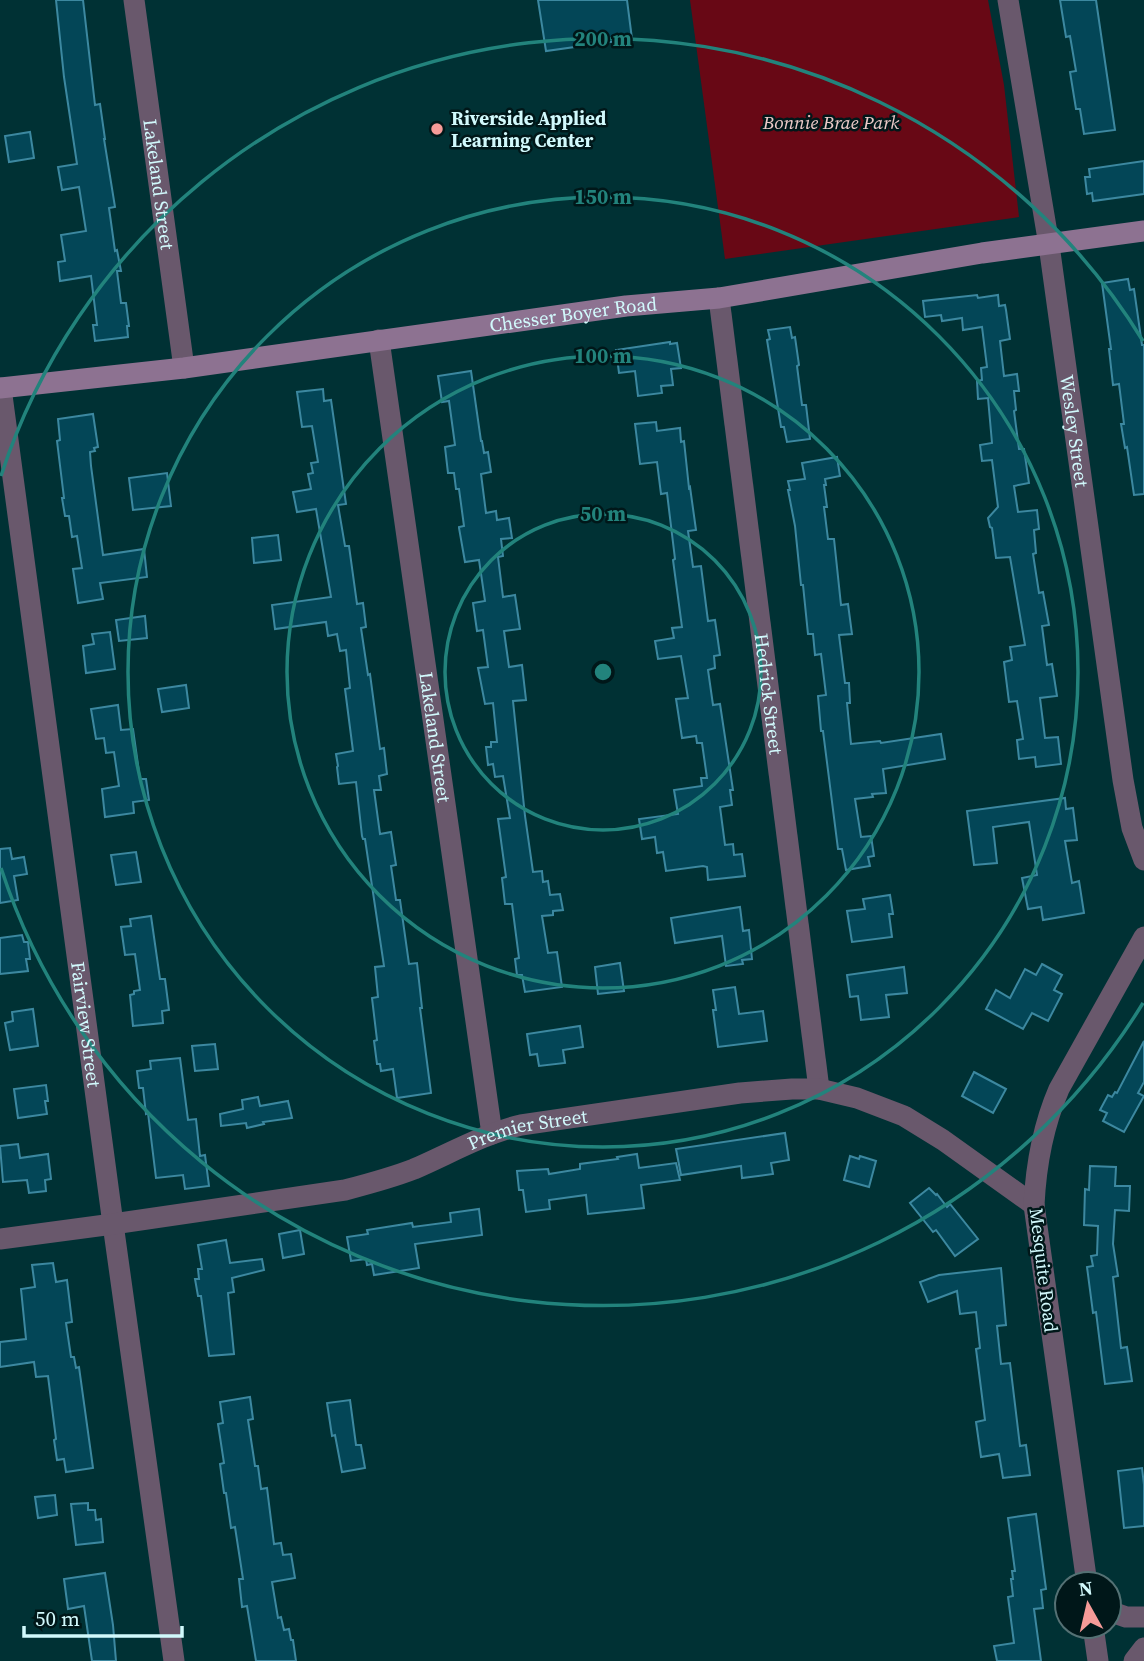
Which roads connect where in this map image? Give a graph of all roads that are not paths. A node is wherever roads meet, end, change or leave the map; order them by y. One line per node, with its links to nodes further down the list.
1 (134, 0): 7 (street, Lakeland Street)
2 (1007, 0): 4 (street, Wesley Street)
3 (1144, 232): 4 (street, Chesser Boyer Road)
4 (1049, 245): 5 (street, Chesser Boyer Road); 9 (street, Wesley Street)
5 (719, 298): 6 (street, Chesser Boyer Road); 11 (street, Hedrick Street)
6 (379, 341): 7 (street, Chesser Boyer Road); 12 (street, Lakeland Street)
7 (184, 368): 8 (street, Chesser Boyer Road)
8 (1, 388): 14 (street, Fairview Street)
9 (1144, 860)
10 (1144, 937): 13 (street, Mesquite Road)
11 (819, 1089): 12 (street, Premier Street); 13 (street, Premier Street)
12 (492, 1134): 14 (street, Premier Street)
13 (1034, 1205): 16 (street, Mesquite Road)
14 (113, 1224): 15 (street, Premier Street); 21 (street, Fairview Street)
15 (0, 1239)
16 (1085, 1570)
17 (1123, 1616): 18 (street)
18 (1144, 1617)
19 (1095, 1640): 22 (street)
20 (1144, 1648): 23 (street)
21 (174, 1661)
22 (1098, 1661)
23 (1134, 1661)

